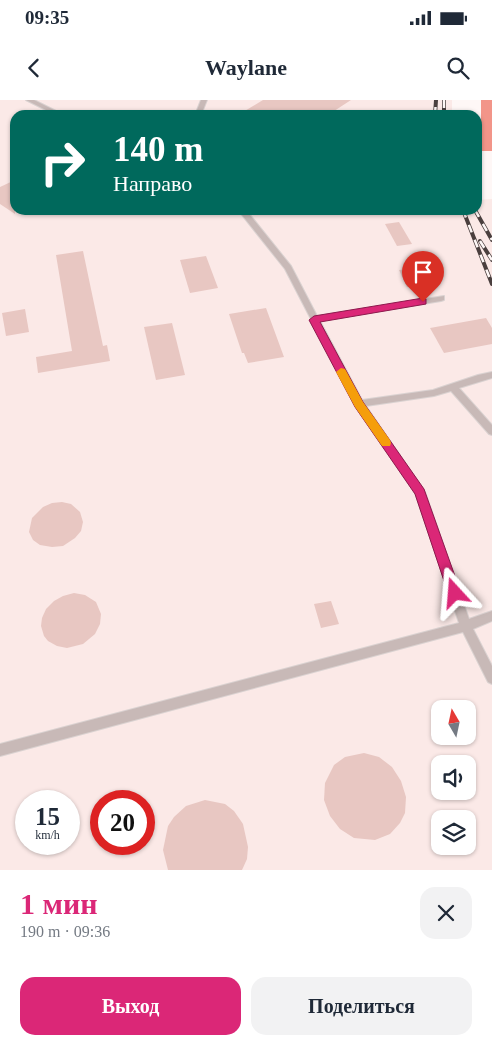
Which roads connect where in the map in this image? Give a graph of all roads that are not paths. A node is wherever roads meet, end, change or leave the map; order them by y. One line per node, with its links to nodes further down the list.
1 (29, 100): 2 (lane)
2 (50, 110)
3 (246, 215): 5 (lane)
4 (441, 298): 5 (lane)
5 (314, 320): 8 (lane)
6 (492, 375): 7 (lane)
7 (452, 386): 8 (lane); 9 (lane)
8 (359, 404): 11 (lane)
9 (492, 431)
10 (492, 616): 11 (lane)
11 (466, 626): 12 (lane); 13 (lane)
12 (492, 678)
13 (0, 750)

